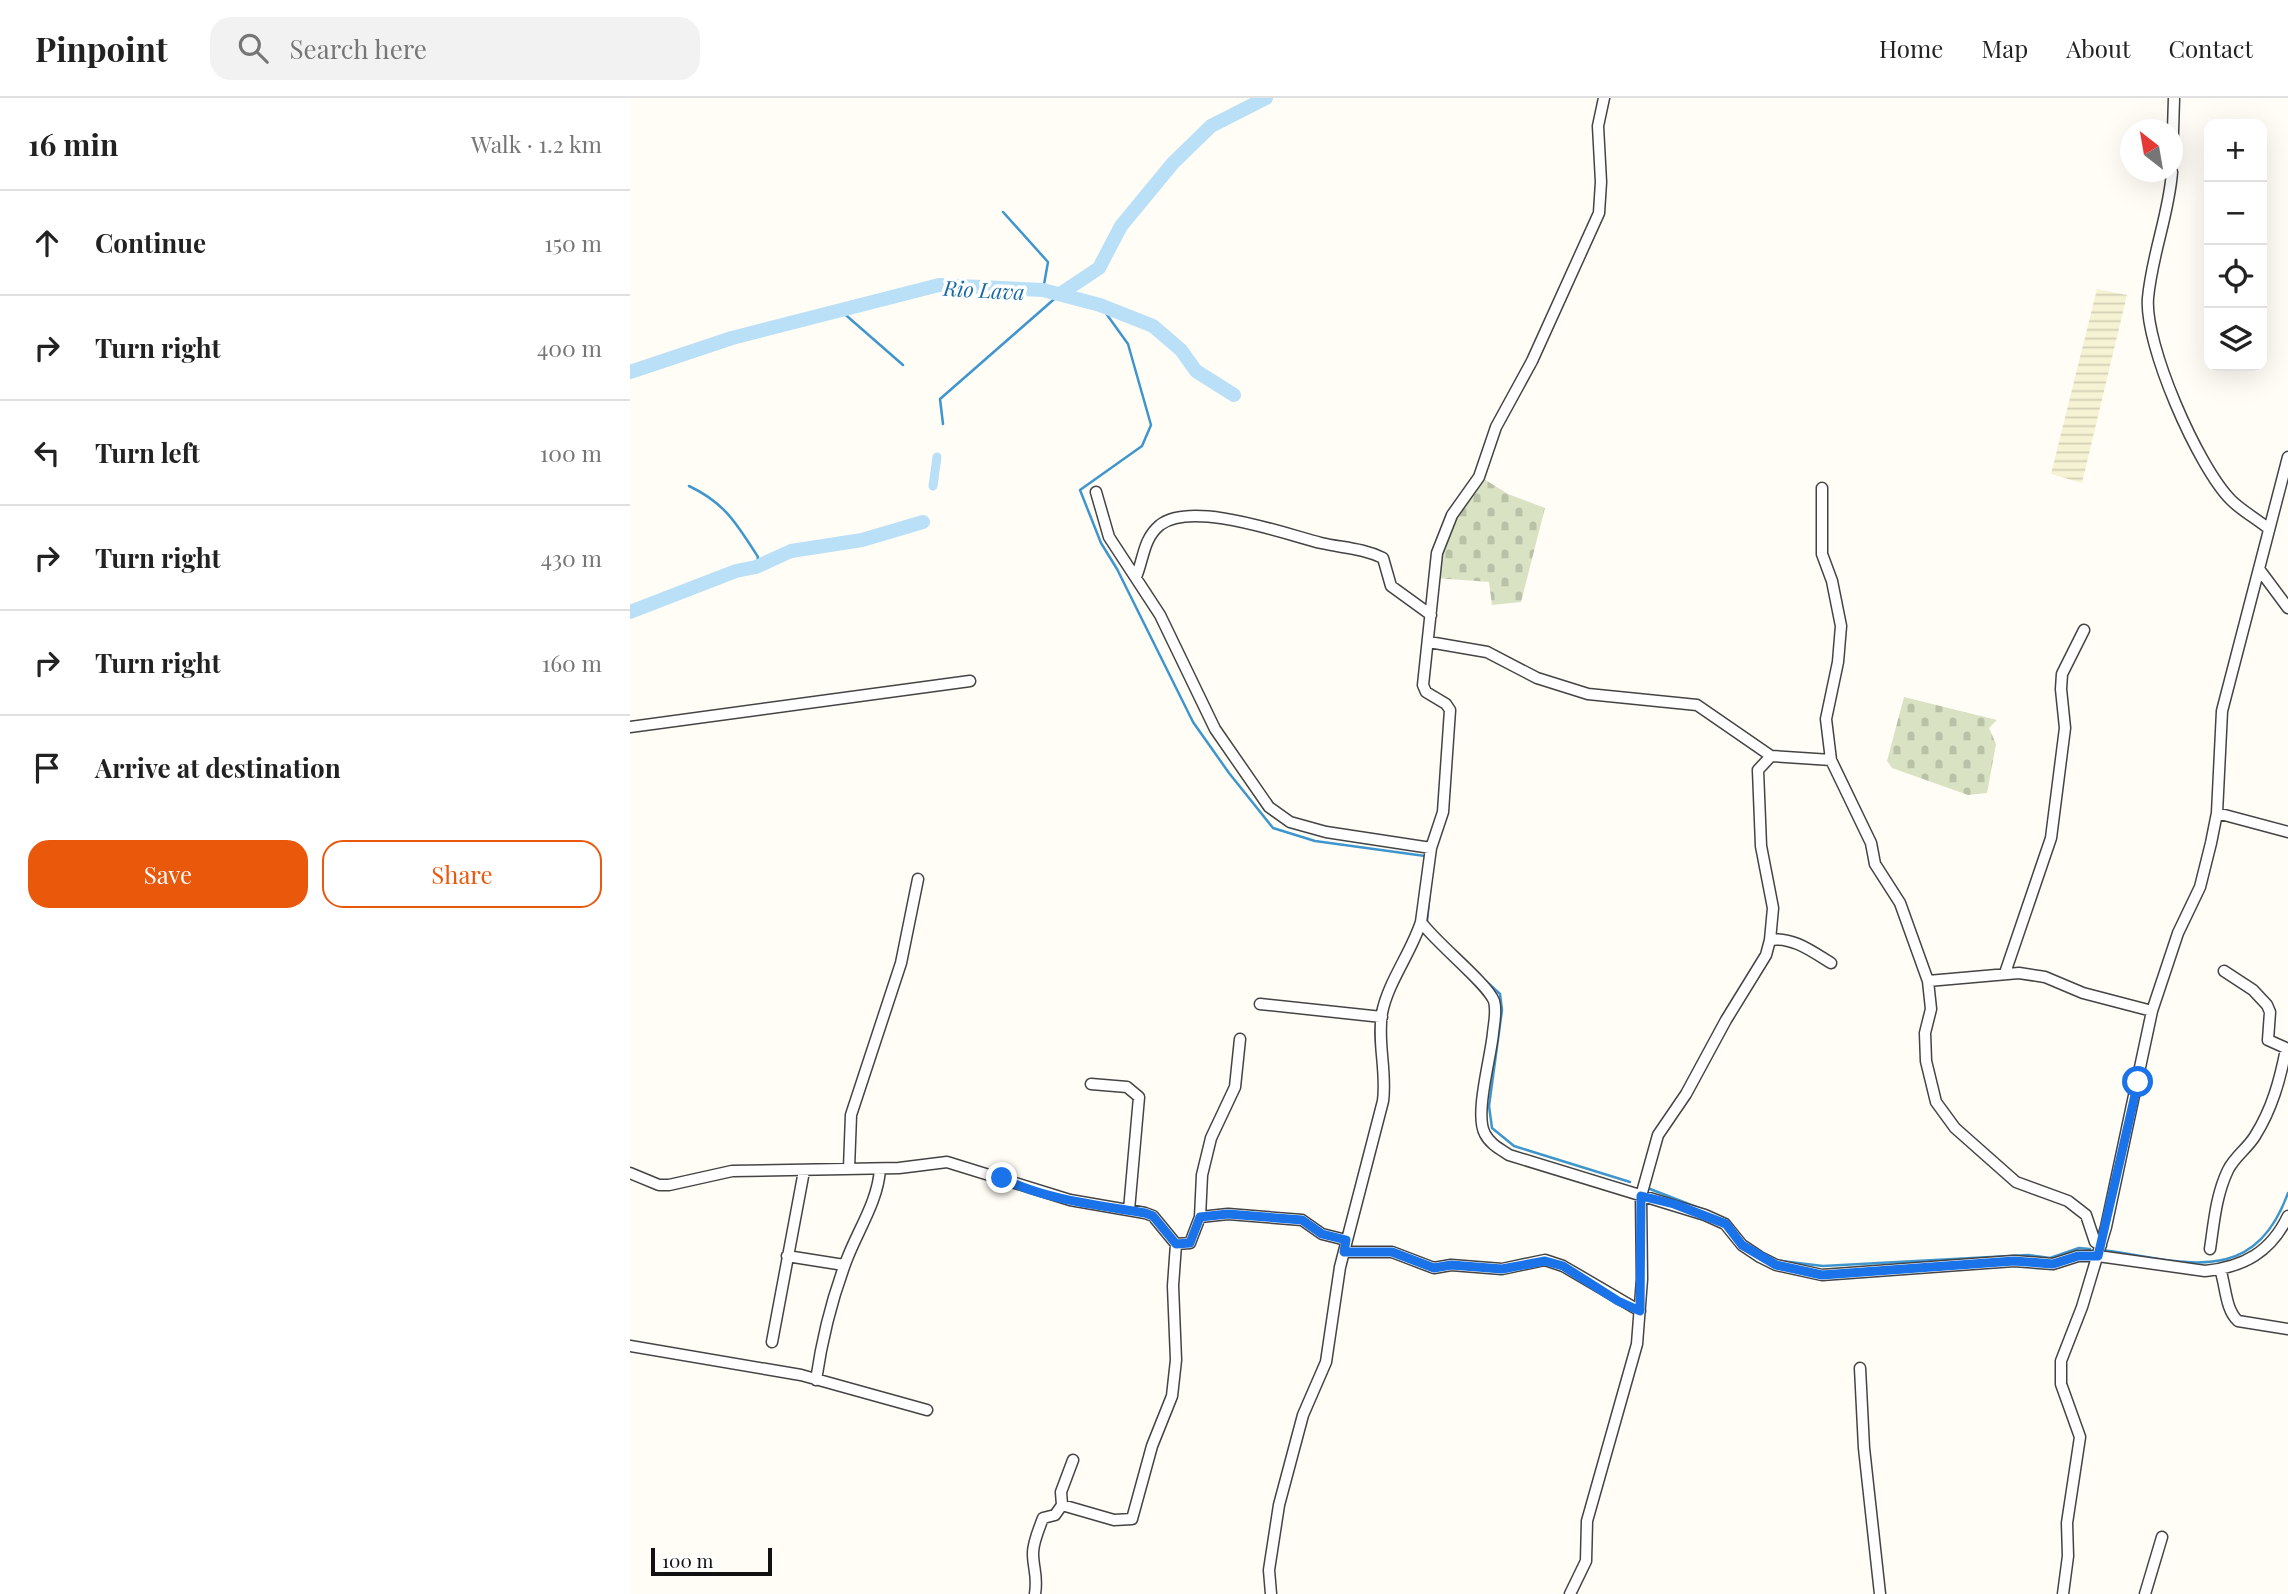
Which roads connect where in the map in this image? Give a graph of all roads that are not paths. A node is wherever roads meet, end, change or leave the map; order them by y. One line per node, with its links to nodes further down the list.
1 (1604, 98): 12 (street)
2 (2174, 98): 3 (street)
3 (2173, 119)
4 (2170, 182): 8 (street)
5 (2288, 457): 8 (street)
6 (1822, 488): 18 (street)
7 (1096, 492): 10 (street)
8 (2269, 529): 9 (street)
9 (2259, 569): 11 (street); 19 (street)
10 (1136, 577): 12 (street); 21 (street)
11 (2288, 608)
12 (1431, 615): 14 (street)
13 (2084, 630): 27 (street)
14 (1429, 642): 17 (street); 21 (street)
15 (970, 681): 16 (street)
16 (630, 727)
17 (1771, 755): 18 (street); 24 (street)
18 (1831, 760): 28 (street)
19 (2217, 813): 20 (street); 30 (street)
20 (2288, 832)
21 (1431, 848): 23 (street)
22 (918, 878): 35 (street)
23 (1421, 922): 31 (street); 39 (street)
24 (1770, 940): 25 (street); 39 (street)
25 (1831, 962)
26 (2224, 971): 33 (street)
27 (2005, 973): 28 (street); 30 (street)
28 (1928, 981): 45 (street)
29 (1260, 1004): 31 (street)
30 (2152, 1011): 45 (street)
31 (1382, 1017): 43 (street)
32 (1240, 1039): 42 (street)
33 (2287, 1049): 46 (street)
34 (1091, 1084): 40 (street)
35 (849, 1168): 36 (street); 37 (street)
36 (880, 1169): 40 (street); 50 (street)
37 (804, 1171): 38 (street); 48 (street)
38 (630, 1173)
39 (1641, 1196): 49 (street); 52 (street)
40 (1129, 1210): 44 (street)
41 (2288, 1216): 51 (street)
42 (1200, 1217): 43 (street); 44 (street)
43 (1346, 1240): 47 (street)
44 (1176, 1244): 60 (street)
45 (2101, 1245): 49 (street)
46 (2210, 1250)
47 (1344, 1252): 52 (street); 63 (street)
48 (787, 1256): 50 (street); 54 (street)
49 (2098, 1256): 51 (street); 66 (street)
50 (844, 1265): 57 (street)
51 (2220, 1269): 53 (street)
52 (1640, 1311): 64 (street)
53 (2288, 1329)
54 (772, 1342)
55 (630, 1346): 57 (street)
56 (1860, 1368): 65 (street)
57 (816, 1380): 58 (street)
58 (927, 1410)
59 (1073, 1460): 60 (street)
60 (1062, 1505): 62 (street)
61 (2162, 1537): 67 (street)
62 (1035, 1594)
63 (1271, 1594)
64 (1570, 1594)
65 (1880, 1594)
66 (2063, 1594)
67 (2145, 1594)

